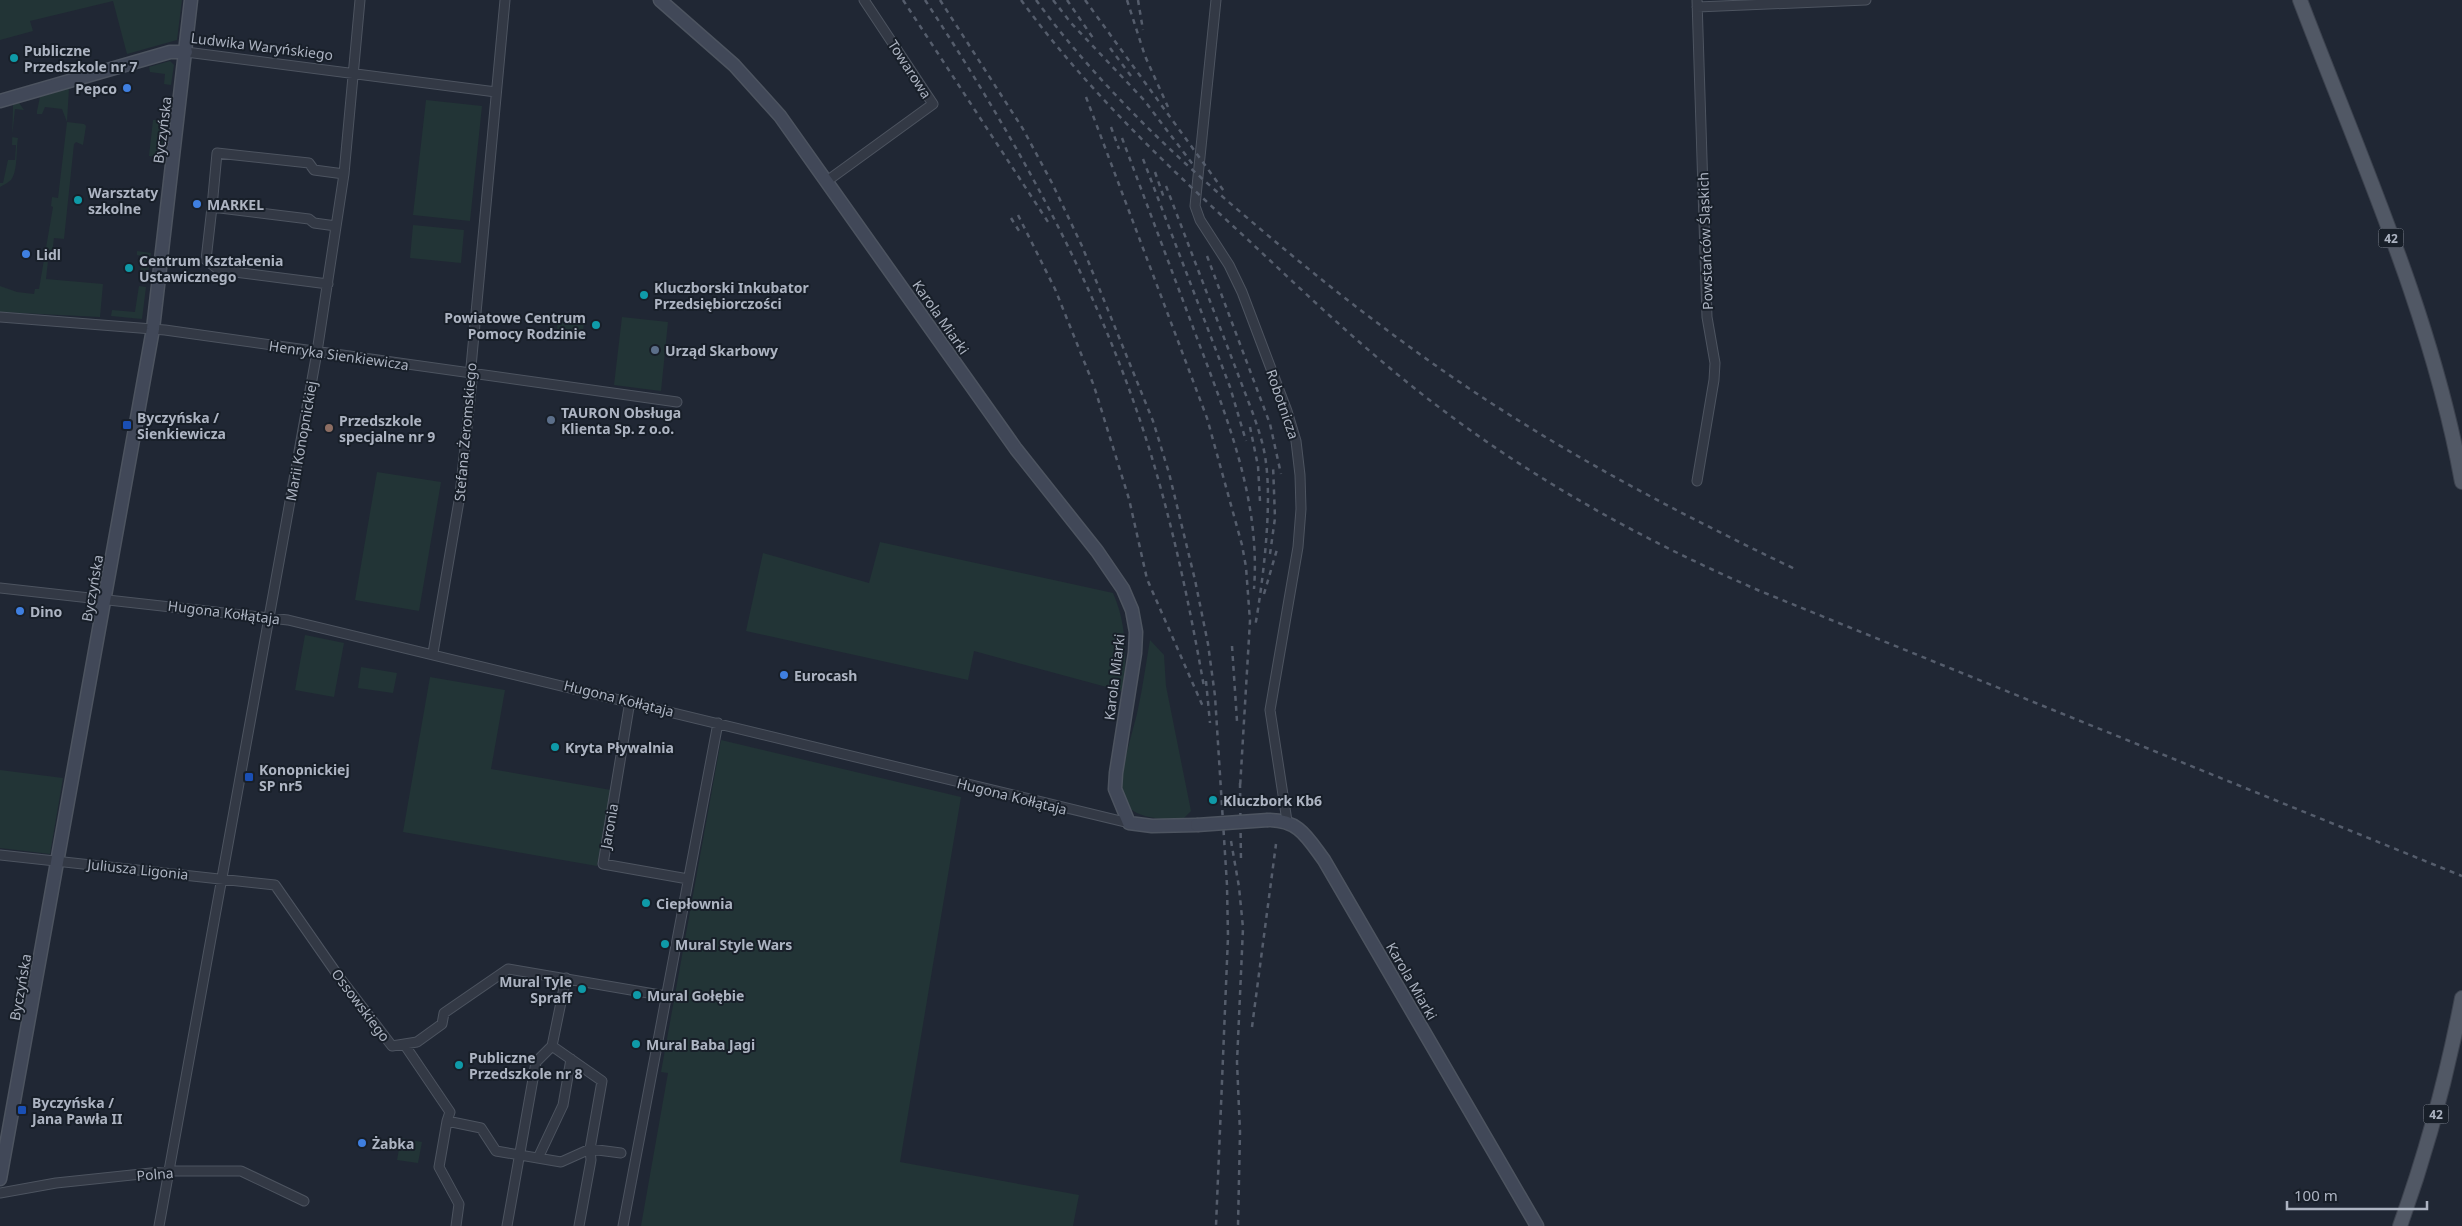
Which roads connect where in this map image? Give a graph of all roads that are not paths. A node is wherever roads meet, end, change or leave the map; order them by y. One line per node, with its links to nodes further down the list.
1 (191, 0): 10 (street, Byczyńska)
2 (360, 0): 11 (street, Marii Konopnickiej)
3 (506, 0): 12 (street, Stefana Żeromskiego)
4 (660, 0): 15 (street, Karola Miarki)
5 (864, 0): 15 (street, Towarowa)
6 (1216, 0): 32 (street, Robotnicza)
7 (1866, 0): 9 (street)
8 (2300, 0): 25 (main road, 42)
9 (1697, 3): 24 (street, Powstańców Śląskich)
10 (186, 52): 11 (street, Ludwika Waryńskiego); 13 (street, Ludwika Waryńskiego); 20 (street, Byczyńska)
11 (354, 73): 12 (street, Ludwika Waryńskiego); 14 (street, Marii Konopnickiej)
12 (496, 92): 22 (street, Stefana Żeromskiego)
13 (0, 101)
14 (344, 174): 16 (street); 17 (street, Marii Konopnickiej)
15 (827, 181): 33 (street, Karola Miarki)
16 (212, 207): 17 (street); 18 (street)
17 (336, 226): 18 (street, Marii Konopnickiej)
18 (328, 284): 21 (street, Marii Konopnickiej)
19 (0, 317): 20 (street, Henryka Sienkiewicza)
20 (153, 329): 21 (street, Henryka Sienkiewicza); 27 (street, Byczyńska)
21 (318, 352): 22 (street, Henryka Sienkiewicza); 28 (street, Marii Konopnickiej)
22 (472, 374): 23 (street, Henryka Sienkiewicza); 29 (street, Stefana Żeromskiego)
23 (677, 402)
24 (1697, 481)
25 (2462, 482)
26 (0, 588): 27 (street, Hugona Kołłątaja)
27 (105, 599): 28 (street, Hugona Kołłątaja); 35 (street, Byczyńska)
28 (270, 616): 29 (street, Hugona Kołłątaja); 36 (street, Marii Konopnickiej)
29 (433, 653): 30 (street, Hugona Kołłątaja)
30 (630, 701): 31 (street, Hugona Kołłątaja); 37 (street, Jaronia)
31 (718, 722): 33 (street, Hugona Kołłątaja); 37 (street)
32 (1287, 821): 33 (street, bridge); 59 (street, Karola Miarki)
33 (1128, 823)
34 (0, 854): 35 (street, Juliusza Ligonia)
35 (58, 861): 36 (street, Juliusza Ligonia); 51 (street, Byczyńska)
36 (223, 878): 38 (street, Juliusza Ligonia); 50 (street)
37 (688, 879): 40 (street)
38 (275, 885): 42 (street, Ossowskiego)
39 (566, 978): 40 (street, Ossowskiego); 42 (street, Ossowskiego); 43 (street)
40 (666, 996): 58 (street)
41 (2462, 998): 60 (main road, 42)
42 (404, 1044): 45 (street)
43 (552, 1046): 44 (street); 48 (street)
44 (571, 1059): 46 (street); 49 (street)
45 (448, 1121): 48 (street); 55 (street)
46 (590, 1148): 47 (street); 49 (street); 57 (street)
47 (621, 1153)
48 (520, 1155): 49 (street); 56 (street)
49 (538, 1158)
50 (170, 1172): 52 (street, Polna); 53 (street, Polna); 54 (street)
51 (0, 1179)
52 (0, 1193)
53 (304, 1201)
54 (159, 1226)
55 (456, 1226)
56 (507, 1226)
57 (579, 1226)
58 (623, 1226)
59 (1537, 1226)
60 (2400, 1226)

